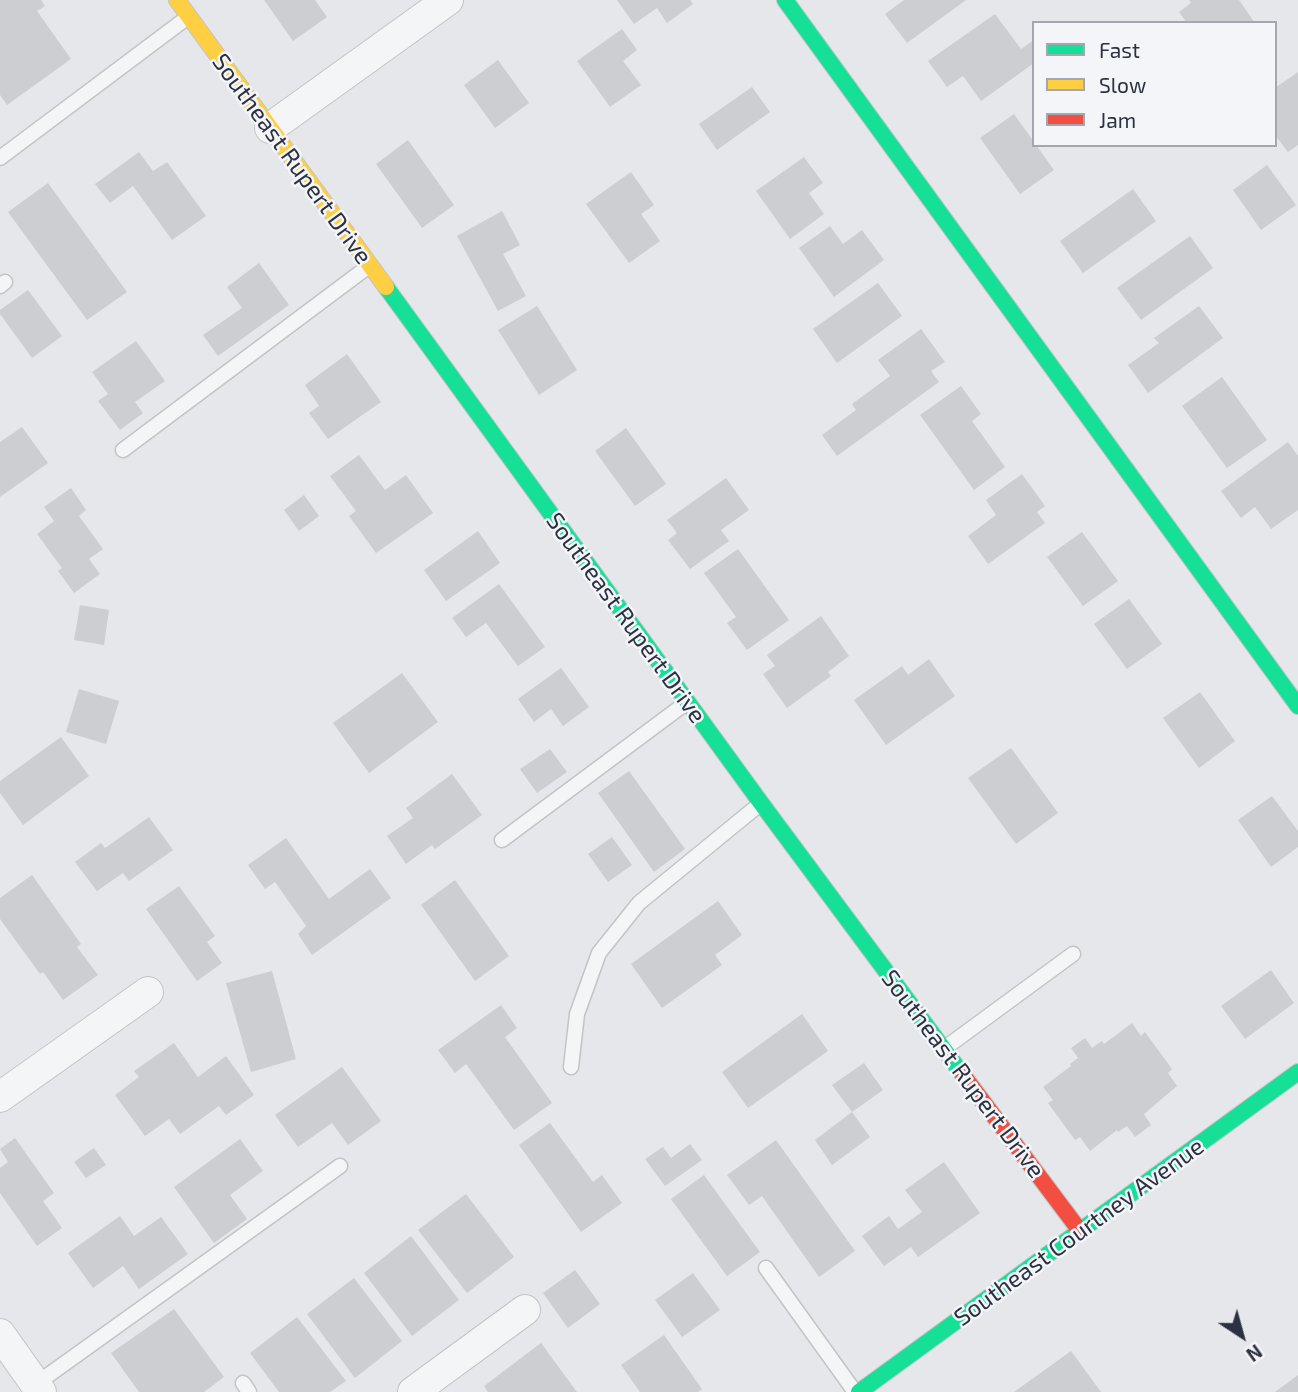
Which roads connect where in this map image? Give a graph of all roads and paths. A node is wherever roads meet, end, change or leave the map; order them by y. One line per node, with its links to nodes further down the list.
1 (177, 0): 4 (street, Southeast Rupert Drive)
2 (448, 0): 5 (street)
3 (785, 0): 10 (street)
4 (189, 17): 5 (street, Southeast Rupert Drive); 6 (lane)
5 (270, 128): 7 (street, Southeast Rupert Drive)
6 (0, 158)
7 (370, 265): 8 (lane); 9 (street, Southeast Rupert Drive)
8 (123, 450)
9 (688, 702): 11 (street, Southeast Rupert Drive); 12 (lane)
10 (1298, 706)
11 (761, 803): 15 (street, Southeast Rupert Drive); 16 (lane)
12 (502, 840)
13 (1073, 954): 15 (lane)
14 (148, 992): 18 (street)
15 (945, 1048): 20 (street, Southeast Rupert Drive)
16 (571, 1067)
17 (1298, 1072): 20 (street, Southeast Courtney Avenue)
18 (0, 1097)
19 (340, 1166): 24 (lane)
20 (1080, 1231): 26 (street, Southeast Courtney Avenue)
21 (766, 1268): 26 (lane)
22 (526, 1310): 25 (street)
23 (0, 1334): 24 (street)
24 (38, 1388)
25 (425, 1389)
26 (857, 1392)

